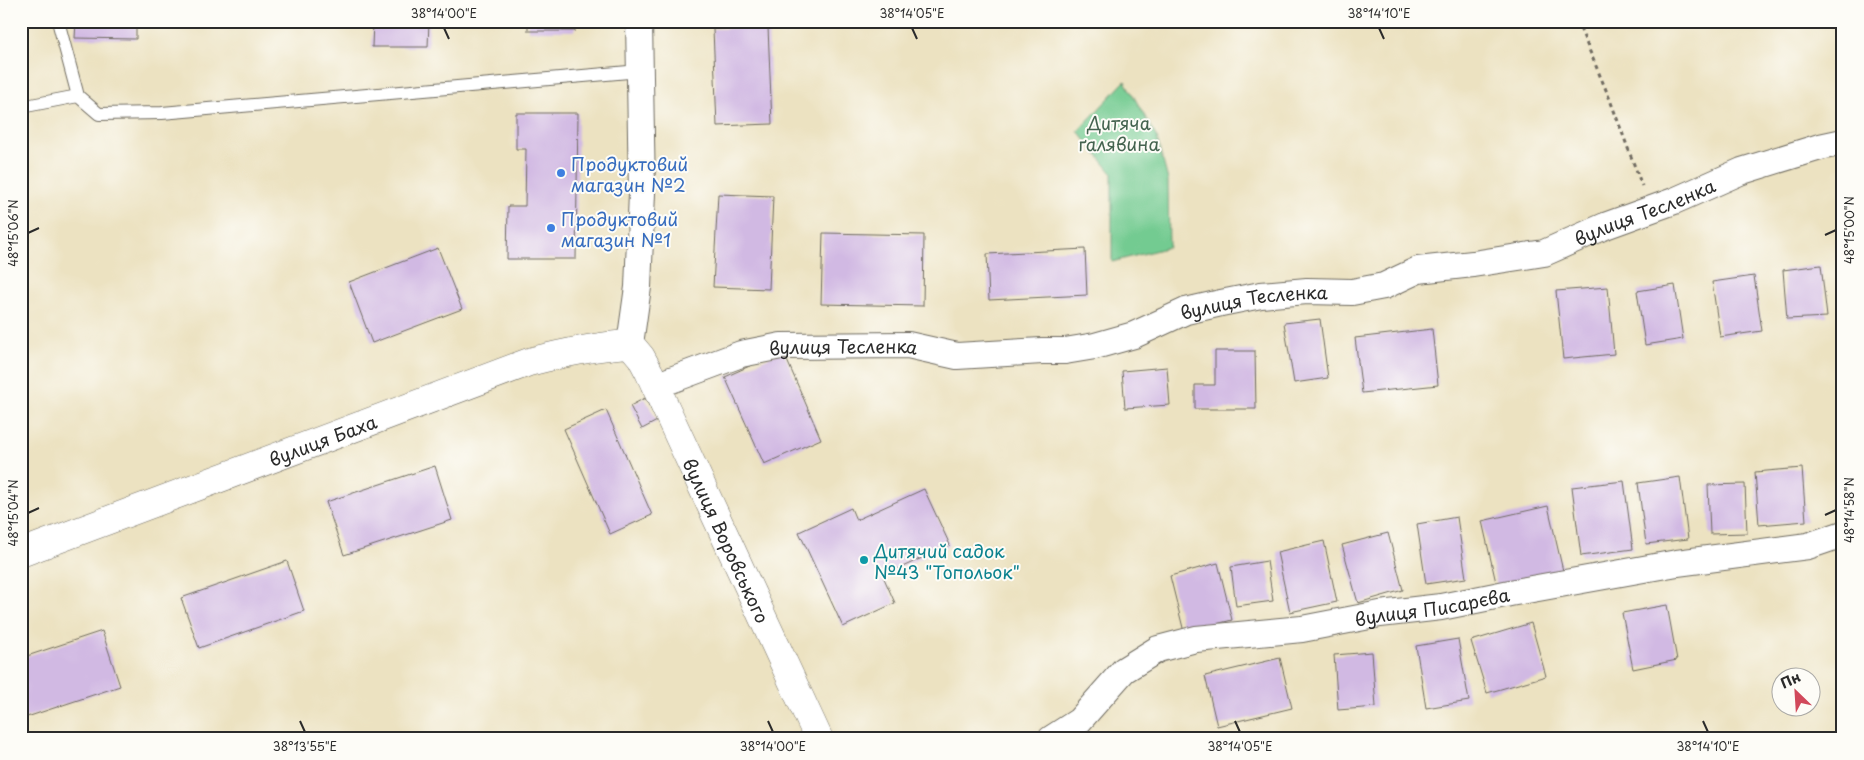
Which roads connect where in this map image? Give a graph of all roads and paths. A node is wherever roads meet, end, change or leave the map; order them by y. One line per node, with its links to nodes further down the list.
1 (58, 21): 5 (lane)
2 (640, 21): 4 (street)
3 (1577, 21): 8 (path)
4 (640, 70): 5 (lane); 9 (street)
5 (78, 96): 6 (lane)
6 (21, 107)
7 (1843, 142): 8 (street, вулиця Тесленка)
8 (1651, 210): 10 (street, вулиця Тесленка)
9 (630, 344): 10 (street, вулиця Воровського); 12 (street, вулиця Баха)
10 (656, 386): 13 (street, вулиця Воровського)
11 (1843, 534): 14 (street, вулиця Писарєва)
12 (21, 553)
13 (819, 739)
14 (1051, 739)

